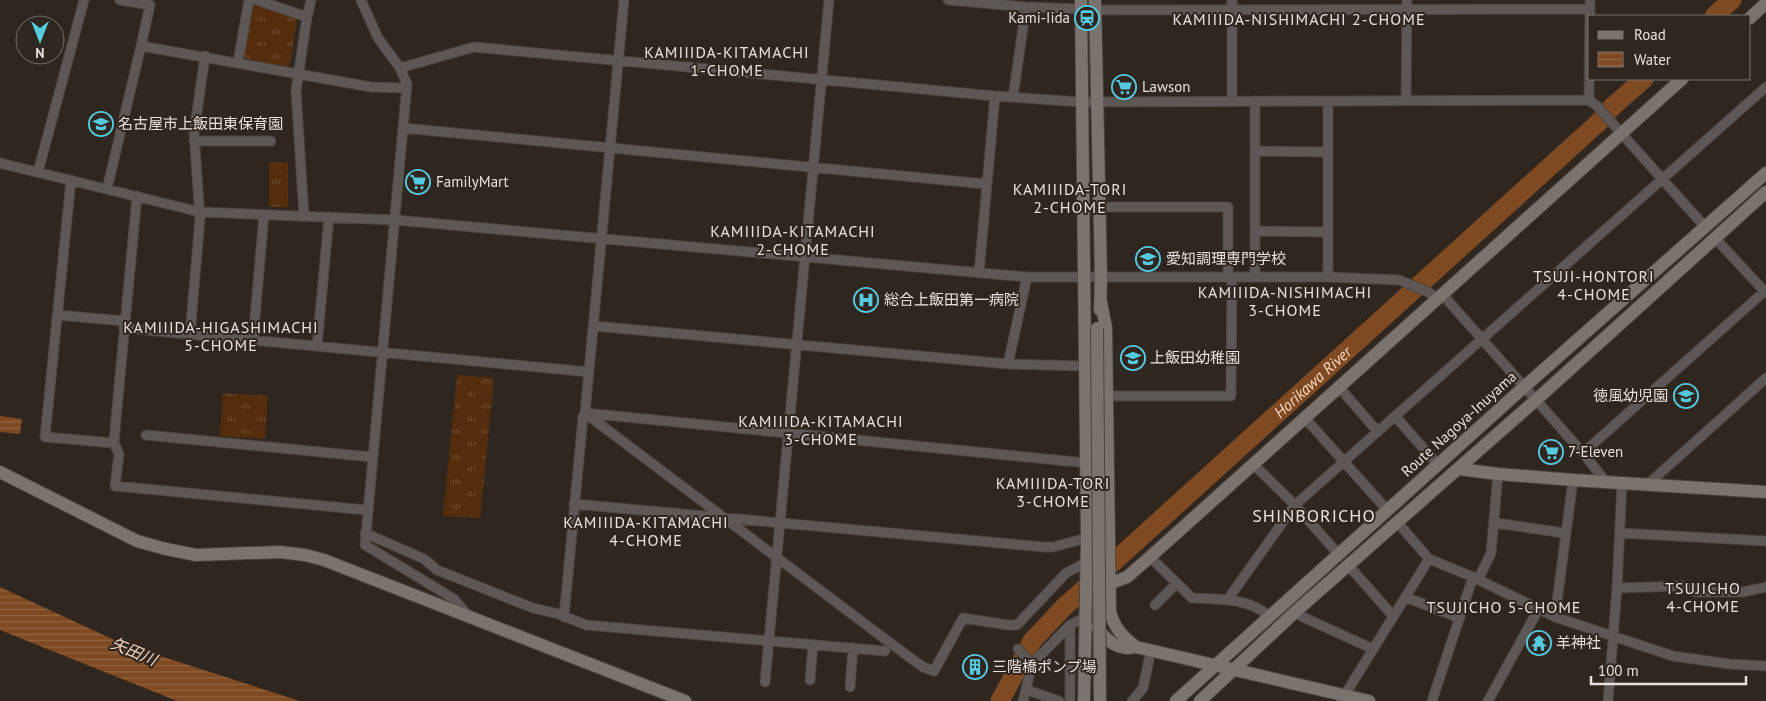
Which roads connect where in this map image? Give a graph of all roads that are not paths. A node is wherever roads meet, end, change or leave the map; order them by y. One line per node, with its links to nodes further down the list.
1 (84, 0): 49 (street)
2 (120, 0): 10 (street)
3 (249, 0): 23 (street)
4 (257, 0): 18 (street)
5 (311, 0): 18 (street)
6 (361, 0): 24 (street)
7 (624, 0): 22 (street)
8 (829, 0): 26 (street)
9 (948, 0): 17 (street)
10 (151, 3): 20 (street)
11 (1766, 3): 19 (street)
12 (1081, 4): 17 (street); 37 (street)
13 (1232, 4): 14 (street); 15 (street); 35 (street)
14 (1095, 5): 38 (street)
15 (1407, 5): 16 (street); 34 (street)
16 (1590, 5)
17 (1026, 7): 32 (street)
18 (307, 17): 25 (street)
19 (1751, 17)
20 (141, 46): 21 (street); 54 (street)
21 (205, 56): 23 (street); 42 (street)
22 (618, 60): 24 (street); 26 (street); 44 (street)
23 (238, 62): 25 (street)
24 (400, 68): 30 (street)
25 (298, 73): 30 (street); 60 (street)
26 (822, 79): 31 (street); 48 (street)
27 (1594, 80): 39 (street)
28 (1681, 80): 41 (street)
29 (1766, 87): 52 (street)
30 (406, 88): 40 (street)
31 (995, 96): 32 (street); 53 (street)
32 (1013, 97): 37 (street)
33 (1328, 100): 34 (street); 36 (street); 46 (street)
34 (1406, 100): 39 (street)
35 (1232, 101): 36 (street); 38 (street)
36 (1255, 101): 45 (street)
37 (1081, 102): 38 (street); 74 (street)
38 (1098, 102): 57 (street)
39 (1595, 105): 41 (street)
40 (403, 128): 44 (street); 62 (street)
41 (1618, 129): 52 (street); 77 (street)
42 (194, 141): 43 (street); 58 (street)
43 (271, 141)
44 (610, 148): 48 (street); 66 (street)
45 (1255, 151): 46 (street); 64 (street)
46 (1328, 152): 65 (street)
47 (0, 163): 49 (street)
48 (812, 167): 53 (street); 68 (street)
49 (38, 172): 51 (street)
50 (1766, 173): 63 (street, Route Nagoya-Inuyama)
51 (71, 180): 54 (street); 79 (street)
52 (1663, 180): 63 (street); 83 (street)
53 (986, 184): 69 (street)
54 (107, 189): 56 (street)
55 (1766, 192): 67 (street)
56 (137, 196): 58 (street); 80 (street)
57 (1099, 207): 72 (street); 75 (street)
58 (200, 212): 59 (street); 82 (street)
59 (264, 215): 60 (street); 84 (street)
60 (304, 216): 61 (street)
61 (329, 217): 62 (street); 86 (street)
62 (395, 220): 66 (street); 87 (street)
63 (1706, 228): 93 (street, Route Nagoya-Inuyama)
64 (1255, 231): 65 (street); 73 (street)
65 (1328, 232): 70 (street)
66 (603, 238): 68 (street); 81 (street)
67 (1715, 238): 76 (street); 95 (street)
68 (803, 257): 69 (street); 85 (street)
69 (979, 273): 71 (street)
70 (1328, 276): 73 (street); 77 (street)
71 (1027, 277): 74 (street); 88 (street)
72 (1230, 277): 73 (street); 75 (street); 94 (street)
73 (1254, 277)
74 (1085, 278): 75 (street); 89 (street)
75 (1102, 278): 78 (street)
76 (1765, 292): 103 (street)
77 (1436, 295): 83 (street); 92 (street)
78 (1101, 302): 94 (street); 177 (street, bridge)
79 (57, 314): 80 (street); 102 (street)
80 (125, 324): 82 (street); 102 (street)
81 (594, 326): 85 (street); 90 (street)
82 (190, 334): 84 (street)
83 (1482, 339): 93 (street); 97 (street)
84 (253, 340): 86 (street)
85 (796, 345): 88 (street); 100 (street)
86 (317, 346): 87 (street)
87 (382, 354): 90 (street); 104 (street)
88 (1008, 364): 89 (street)
89 (1084, 366): 106 (street)
90 (589, 372): 96 (street)
91 (1766, 378): 115 (street)
92 (1339, 387): 98 (street); 99 (street)
93 (1524, 387): 95 (street); 108 (street, Route Nagoya-Inuyama)
94 (1107, 396): 136 (street)
95 (1536, 400): 103 (street); 109 (street)
96 (585, 414): 100 (street); 117 (street); 121 (street)
97 (1396, 416): 99 (street); 108 (street)
98 (1304, 417): 105 (street); 107 (street)
99 (1378, 432): 105 (street)
100 (788, 433): 106 (street); 122 (street)
101 (146, 436): 104 (street)
102 (114, 443): 119 (street)
103 (1583, 453): 113 (street)
104 (372, 457): 119 (street)
105 (1344, 462): 118 (street); 120 (street)
106 (1087, 463): 128 (street)
107 (1253, 464): 118 (street); 131 (street)
108 (1438, 465): 120 (street, Route Nagoya-Inuyama)
109 (1459, 468): 111 (street); 123 (street)
110 (0, 472): 147 (street)
111 (1498, 474): 112 (street); 124 (street)
112 (1572, 480): 113 (street); 125 (street)
113 (1606, 482): 114 (street)
114 (1622, 484): 115 (street); 127 (street)
115 (1647, 484): 116 (street)
116 (1766, 492)
117 (574, 504): 121 (street); 149 (street)
118 (1295, 505): 130 (street); 142 (street)
119 (366, 510): 126 (street)
120 (1388, 511): 130 (street, Route Nagoya-Inuyama)
121 (720, 516): 122 (street); 132 (street)
122 (779, 522): 128 (street); 132 (street)
123 (1398, 523): 133 (street); 135 (street)
124 (1496, 523): 125 (street); 137 (street)
125 (1564, 532): 151 (street)
126 (364, 533): 147 (street); 149 (street)
127 (1620, 533): 129 (street); 140 (street)
128 (1087, 538): 134 (street)
129 (1766, 541)
130 (1339, 555): 150 (street, Route Nagoya-Inuyama)
131 (1150, 557): 136 (street); 138 (street)
132 (776, 558): 134 (street); 155 (street)
133 (1429, 559): 137 (street); 141 (street)
134 (1087, 565): 144 (street)
135 (1349, 566): 146 (street); 148 (street)
136 (1109, 578): 157 (street)
137 (1475, 578): 145 (street); 152 (street)
138 (1176, 584): 142 (street); 143 (street)
139 (1766, 587): 140 (street)
140 (1617, 588): 154 (street)
141 (1405, 596): 148 (street); 152 (street)
142 (1228, 599): 150 (street)
143 (1155, 606)
144 (1087, 609): 153 (street); 157 (street); 176 (street)
145 (1538, 610): 151 (street); 183 (street)
146 (1294, 613): 160 (street); 166 (street)
147 (468, 615): 172 (street)
148 (1393, 616): 160 (street)
149 (564, 617): 155 (street)
150 (1270, 617): 164 (street, Route Nagoya-Inuyama)
151 (1555, 617): 154 (street)
152 (1460, 618): 182 (street)
153 (1070, 625): 163 (street); 175 (street)
154 (1614, 637): 165 (street); 184 (street)
155 (768, 641): 156 (street); 168 (street)
156 (813, 645): 158 (street); 167 (street)
157 (1136, 647): 161 (street)
158 (853, 648): 162 (street); 169 (street)
159 (1018, 649): 163 (street)
160 (1373, 649): 171 (street)
161 (1151, 650): 164 (street); 178 (street)
162 (885, 651)
163 (1030, 662): 170 (street)
164 (1216, 664): 166 (street); 179 (street, Route Nagoya-Inuyama)
165 (1766, 666)
166 (1234, 669): 171 (street); 180 (street)
167 (810, 680)
168 (765, 682)
169 (850, 687)
170 (1027, 690): 173 (street); 174 (street)
171 (1343, 697): 181 (street)
172 (685, 701)
173 (1023, 701)
174 (1059, 701)
175 (1070, 701)
176 (1084, 701)
177 (1100, 701)
178 (1132, 701)
179 (1176, 701)
180 (1200, 701)
181 (1369, 701)
182 (1432, 701)
183 (1488, 701)
184 (1608, 701)

